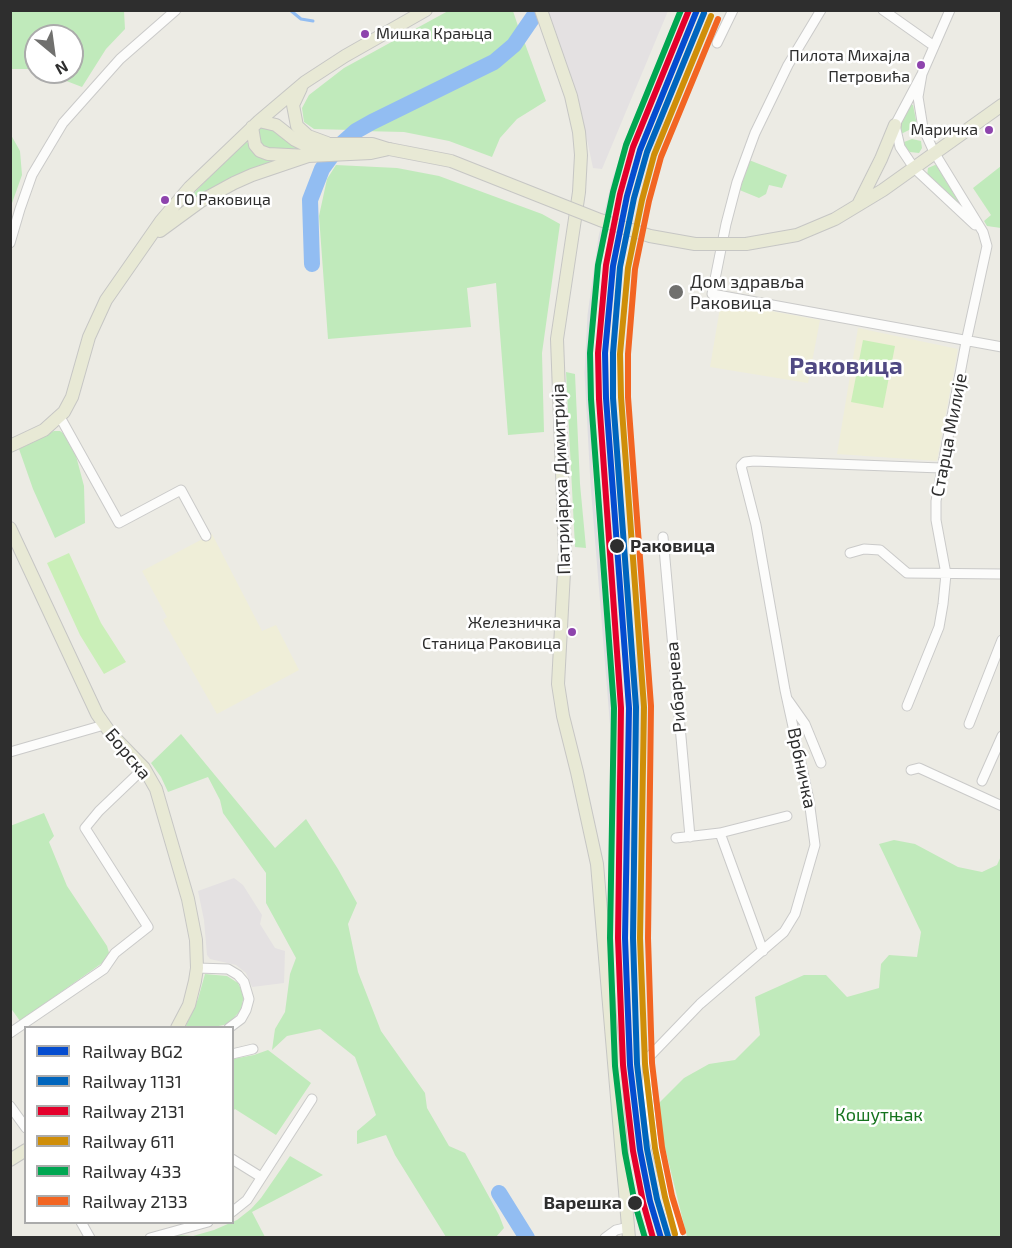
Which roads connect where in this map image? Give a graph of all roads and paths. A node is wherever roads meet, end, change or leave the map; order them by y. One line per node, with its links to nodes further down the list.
1 (176, 10): 22 (street)
2 (426, 10): 11 (main road)
3 (541, 10): 68 (main road, Патријарха Димитрија)
4 (733, 10): 8 (street)
5 (821, 10): 24 (street)
6 (883, 10): 9 (street)
7 (950, 10): 9 (street)
8 (717, 43)
9 (934, 46): 10 (street)
10 (922, 74): 14 (street); 17 (street)
11 (302, 86): 13 (main road); 15 (main road)
12 (1002, 105): 17 (main road)
13 (255, 124): 15 (main road); 18 (main road); 23 (main road)
14 (895, 125): 19 (street); 20 (main road)
15 (331, 144): 16 (main road)
16 (389, 149): 18 (main road); 20 (main road, bridge)
17 (934, 152): 19 (main road); 21 (street, Старца Милије)
18 (308, 156): 23 (main road)
19 (914, 168): 20 (main road); 21 (street)
20 (857, 207)
21 (983, 232): 24 (street, Старца Милије)
22 (10, 243)
23 (144, 245): 26 (main road)
24 (966, 342): 25 (street); 28 (street, Старца Милије)
25 (1002, 348)
26 (60, 417): 27 (main road); 30 (street)
27 (10, 446)
28 (941, 468): 33 (street, Старца Милије); 36 (street, Врбничка)
29 (10, 528): 39 (main road, Борска)
30 (206, 536)
31 (663, 537): 49 (street, Рибарчева)
32 (850, 553): 33 (street)
33 (946, 574): 34 (street); 37 (street, Старца Милије)
34 (1002, 574)
35 (1002, 640): 38 (street)
36 (787, 698): 42 (street); 51 (street, Врбничка)
37 (907, 706)
38 (969, 724)
39 (104, 725): 41 (street); 43 (main road, Борска)
40 (1002, 736): 45 (street)
41 (10, 752)
42 (821, 763)
43 (144, 768): 52 (main road, Борска); 55 (street)
44 (915, 769): 46 (street)
45 (982, 781)
46 (1002, 806)
47 (787, 816): 48 (street)
48 (720, 833): 49 (street); 51 (street)
49 (690, 837): 50 (street)
50 (676, 838)
51 (763, 951): 72 (street, Врбничка)
52 (197, 969): 53 (main road, Борска); 54 (street)
53 (178, 1026)
54 (232, 1026)
55 (10, 1033)
56 (253, 1049): 57 (street)
57 (234, 1054)
58 (312, 1099): 64 (street)
59 (10, 1106): 60 (street)
60 (24, 1125)
61 (24, 1151): 62 (main road)
62 (10, 1160)
63 (234, 1160): 64 (street)
64 (261, 1177): 65 (street)
65 (234, 1210)
66 (82, 1224): 69 (street)
67 (181, 1226): 70 (street)
68 (629, 1232): 71 (street)
69 (90, 1238)
70 (150, 1238)
71 (605, 1238)
72 (678, 1238)

